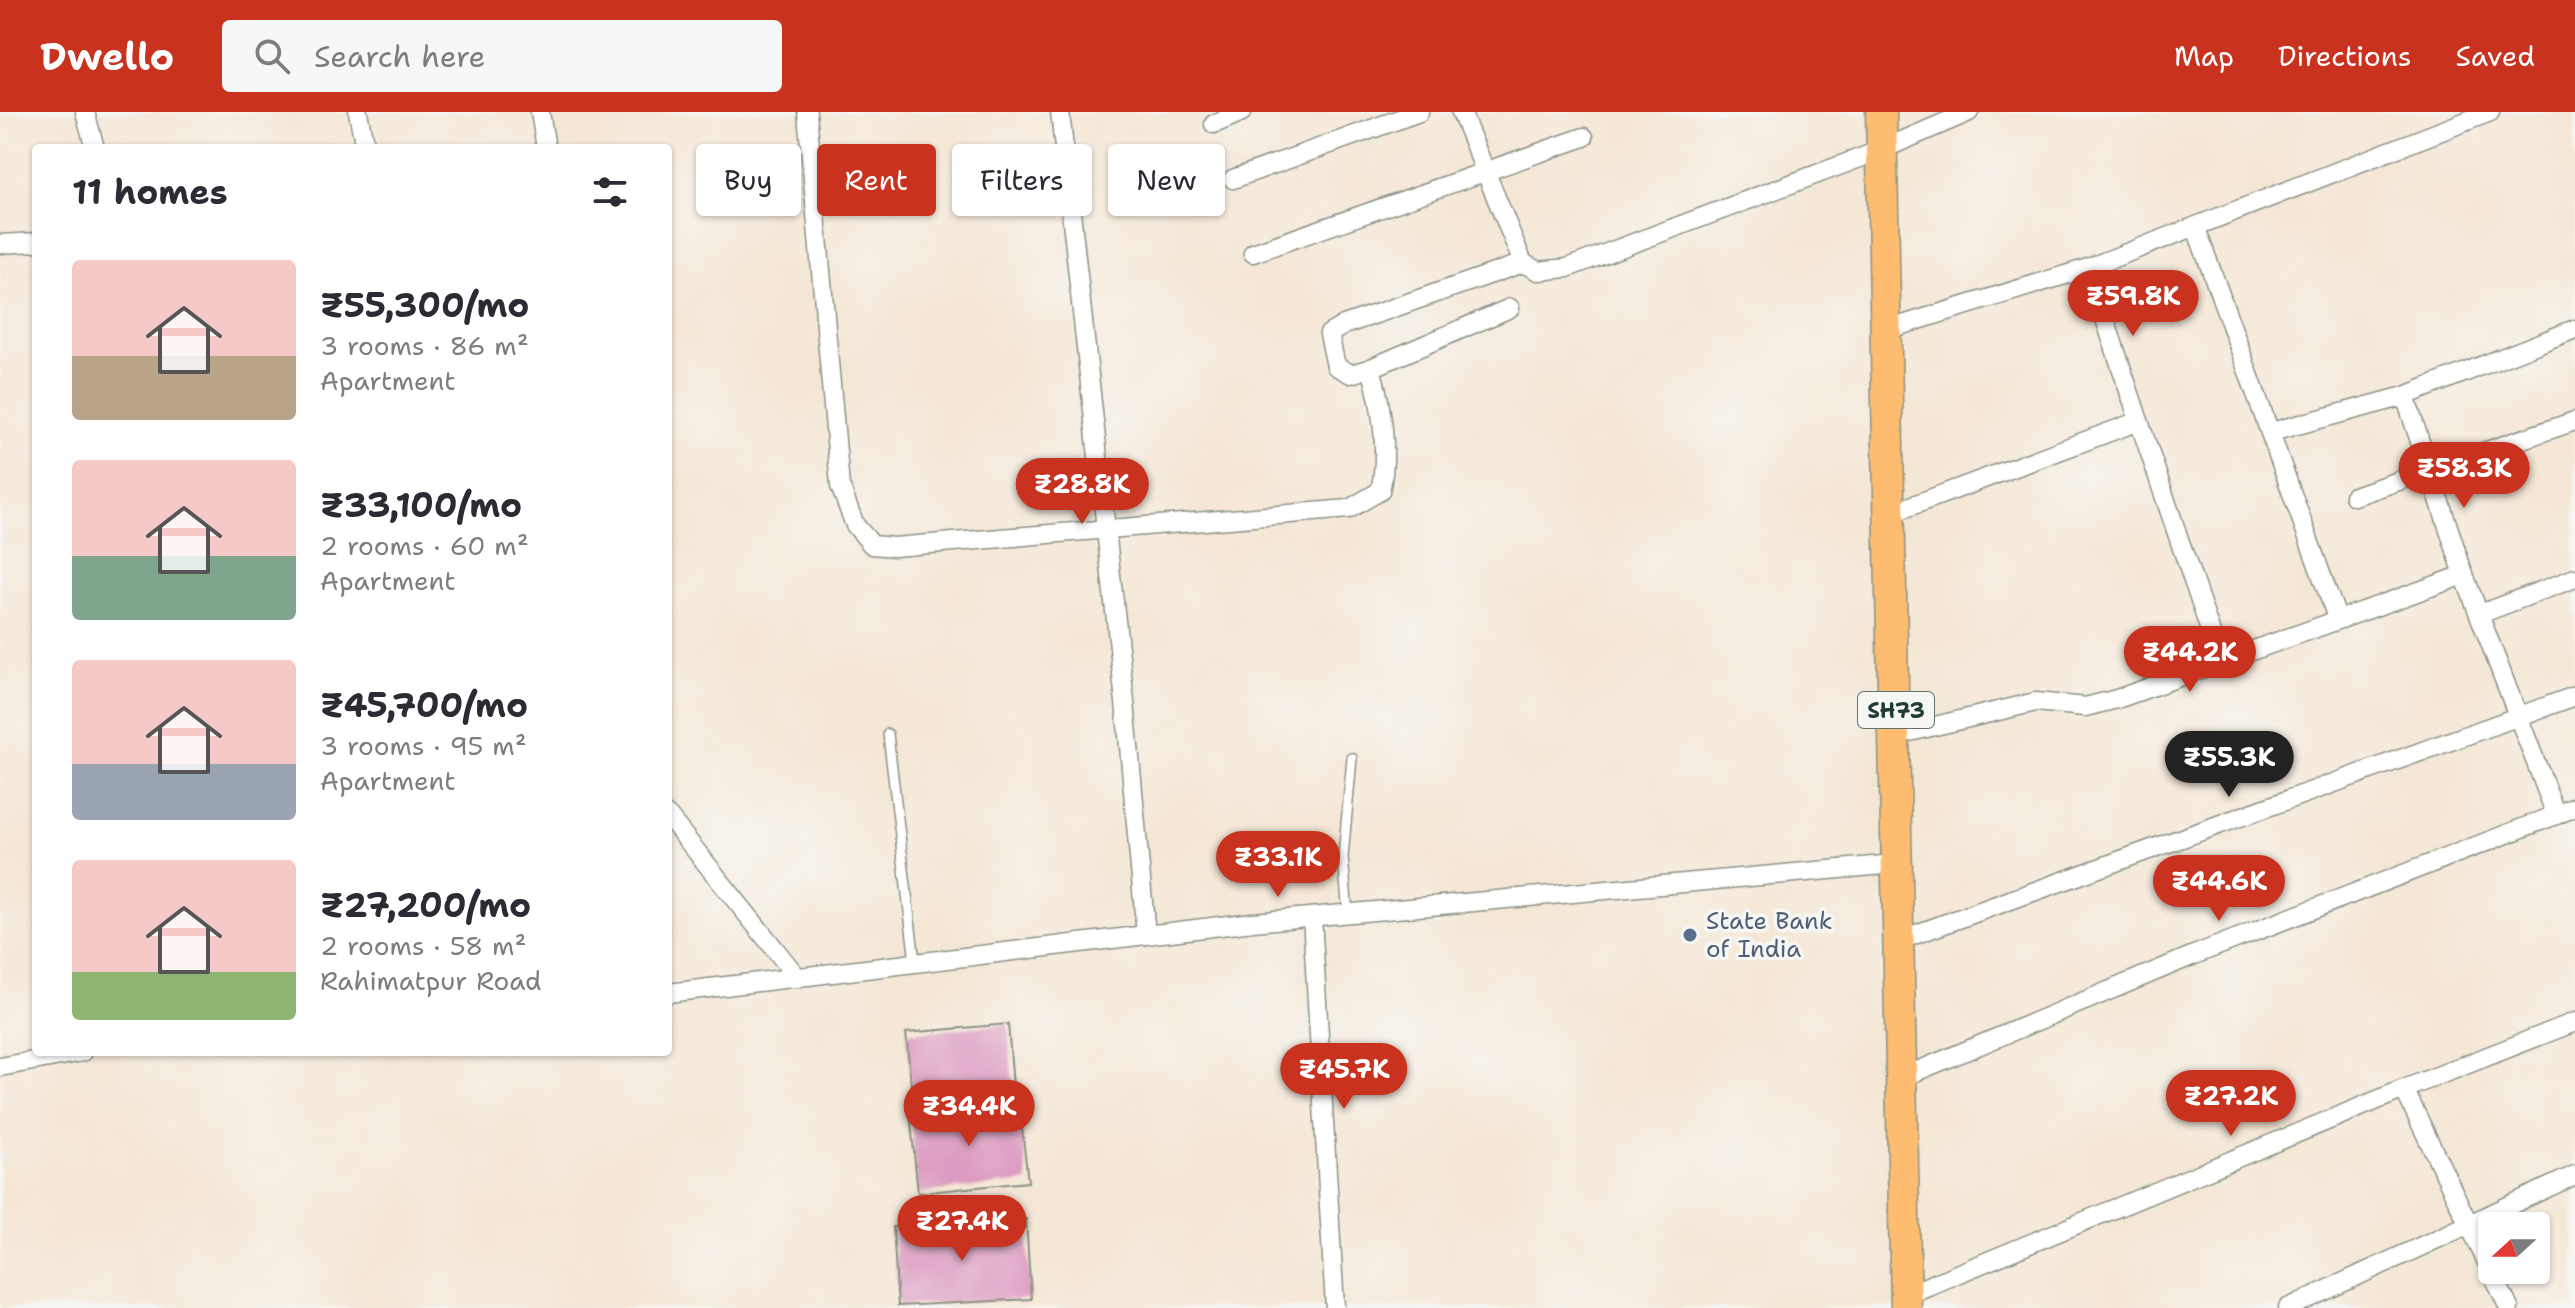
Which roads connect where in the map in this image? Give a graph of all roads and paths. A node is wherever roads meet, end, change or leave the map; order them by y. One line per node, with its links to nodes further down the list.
1 (85, 112): 14 (street)
2 (358, 112): 15 (street)
3 (540, 112): 16 (street)
4 (807, 112): 37 (street)
5 (1060, 112): 37 (street)
6 (1242, 112): 12 (street)
7 (1419, 112): 19 (street)
8 (1461, 112): 18 (street)
9 (1881, 112): 17 (main road, SH73)
10 (1969, 112): 17 (street)
11 (2490, 112): 20 (street)
12 (1214, 124)
13 (1584, 137): 18 (street)
14 (94, 144)
15 (364, 144)
16 (545, 144)
17 (1881, 150): 24 (street); 28 (main road, SH73)
18 (1484, 174): 23 (street); 24 (street)
19 (1233, 179)
20 (2196, 228): 25 (street); 33 (street)
21 (32, 242): 22 (street)
22 (0, 244)
23 (1253, 253)
24 (1523, 263): 29 (street)
25 (2088, 268): 28 (street); 31 (street)
26 (1510, 308): 29 (street)
27 (2575, 329): 30 (street)
28 (1886, 330): 36 (main road, SH73)
29 (1371, 368): 37 (street)
30 (2405, 396): 33 (street); 34 (street)
31 (2139, 421): 36 (street); 42 (street)
32 (2575, 421): 34 (street)
33 (2271, 432): 41 (street)
34 (2428, 468): 35 (street); 38 (street)
35 (2354, 496)
36 (1892, 513): 46 (main road, SH73)
37 (1104, 529): 54 (street)
38 (2464, 575): 40 (street); 41 (street)
39 (2575, 578): 40 (street)
40 (2480, 614): 44 (street)
41 (2337, 618): 42 (street)
42 (2220, 660): 46 (street)
43 (2575, 696): 44 (street)
44 (2517, 717): 49 (street); 55 (street)
45 (888, 734): 56 (lane)
46 (1897, 735): 51 (main road, SH73)
47 (1352, 758): 52 (lane)
48 (2575, 807): 49 (street)
49 (2556, 815): 62 (street)
50 (672, 821): 57 (street)
51 (1895, 864): 52 (street); 55 (main road, SH73)
52 (1348, 914): 53 (street)
53 (1312, 917): 54 (street); 67 (street)
54 (1146, 935): 56 (street)
55 (1897, 941): 62 (main road, SH73)
56 (915, 962): 57 (street)
57 (798, 978): 58 (street)
58 (672, 993)
59 (2575, 1022): 63 (street)
60 (61, 1056): 61 (street)
61 (0, 1067)
62 (1901, 1078): 66 (main road, SH73)
63 (2404, 1089): 65 (street); 66 (street)
64 (2575, 1175): 65 (street)
65 (2467, 1226): 68 (street); 69 (street)
66 (1906, 1302)
67 (1335, 1308)
68 (2288, 1308)
69 (2509, 1308)

